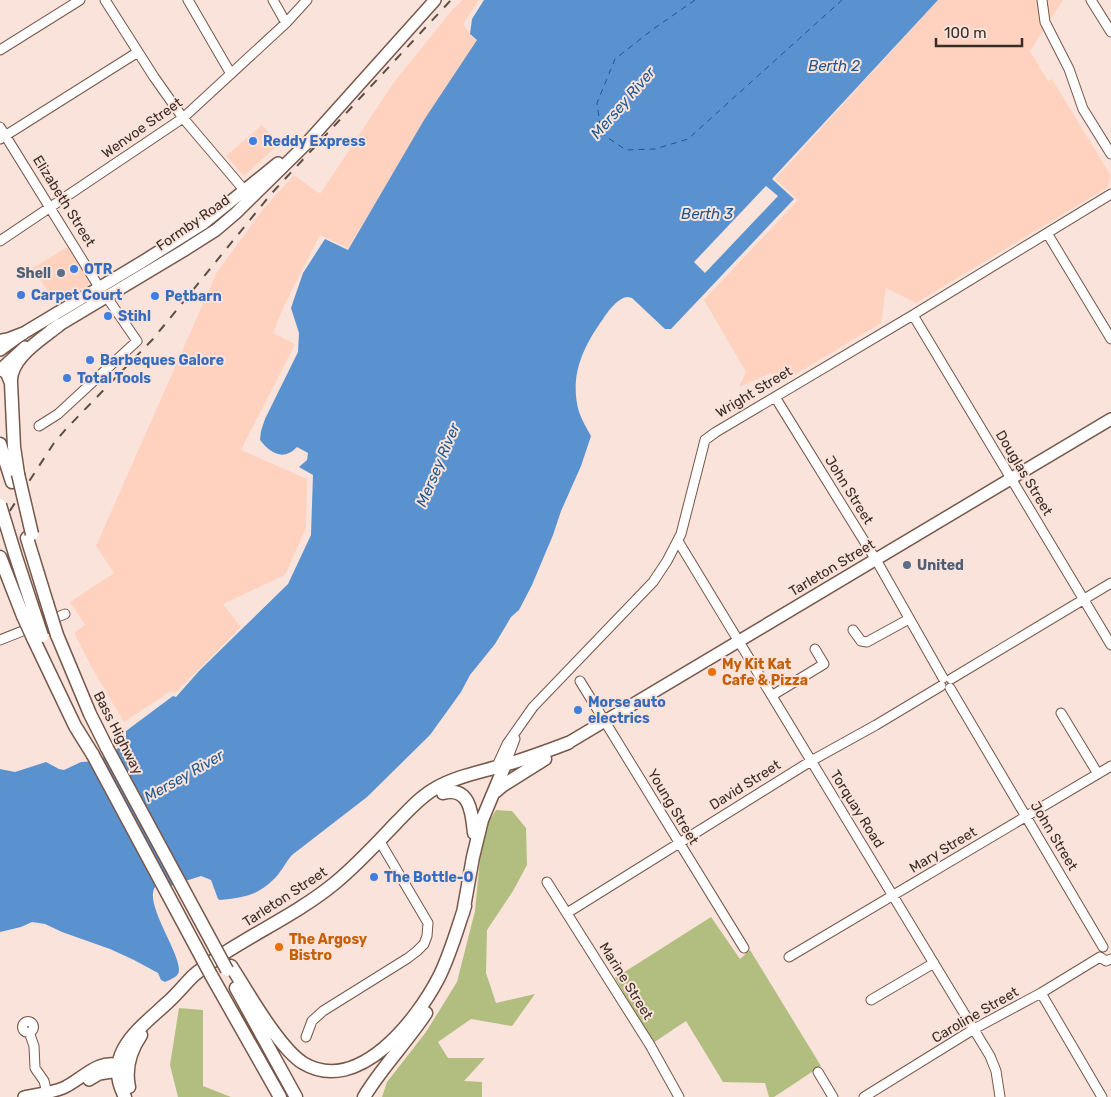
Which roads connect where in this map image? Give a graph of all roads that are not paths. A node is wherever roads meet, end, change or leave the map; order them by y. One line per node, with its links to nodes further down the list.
1 (80, 0): 13 (street)
2 (105, 0): 14 (street)
3 (111, 0): 16 (street)
4 (188, 0): 15 (street)
5 (274, 0): 11 (street)
6 (307, 0): 11 (street, Wenvoe Street)
7 (428, 0): 22 (main road, Formby Road)
8 (435, 0): 22 (main road, Formby Road)
9 (1042, 0): 20 (street)
10 (1091, 0): 12 (street)
11 (286, 23): 15 (street, Wenvoe Street)
12 (1111, 32)
13 (0, 50)
14 (138, 52): 16 (street); 19 (street)
15 (231, 74): 17 (street, Wenvoe Street)
16 (160, 84): 17 (street)
17 (184, 118): 22 (street); 23 (street, Wenvoe Street)
18 (0, 127): 19 (street, Elizabeth Street)
19 (3, 137): 23 (street, Elizabeth Street)
20 (1111, 154)
21 (1111, 194): 24 (street, Wright Street)
22 (247, 196): 26 (main road, Formby Road); 26 (main road, Formby Road)
23 (50, 207): 25 (street, Wenvoe Street); 26 (street, Elizabeth Street)
24 (1047, 233): 27 (street, Wright Street); 30 (street)
25 (0, 241)
26 (103, 292): 28 (main road, Formby Road); 29 (main road, Formby Road); 37 (street, Elizabeth Street)
27 (913, 314): 35 (street, Wright Street); 40 (street, Douglas Street)
28 (59, 325): 33 (main road, Formby Road); 34 (highway)
29 (22, 334): 31 (highway); 32 (main road, Formby Road)
30 (1111, 339)
31 (0, 341)
32 (0, 350)
33 (0, 369): 34 (highway)
34 (11, 383): 39 (highway)
35 (775, 396): 42 (street, Wright Street); 44 (street, John Street)
36 (1111, 419): 40 (main road, Tarleton Street)
37 (39, 426)
38 (0, 444): 39 (highway, Bass Highway)
39 (15, 478): 84 (highway, Bass Highway, bridge)
40 (1011, 480): 44 (main road, Tarleton Street); 46 (street, Douglas Street)
41 (0, 504): 47 (highway, bridge)
42 (678, 541): 52 (street, Torquay Road); 64 (street, Wright Street)
43 (0, 557): 47 (highway)
44 (876, 560): 49 (street, John Street); 52 (main road, Tarleton Street)
45 (1111, 583): 46 (street, David Street)
46 (1083, 600): 53 (street, Douglas Street); 56 (street, David Street)
47 (28, 614): 87 (highway, bridge)
48 (65, 614): 51 (street)
49 (909, 619): 50 (street); 56 (street, John Street)
50 (852, 630)
51 (0, 640)
52 (740, 641): 57 (street, Torquay Road); 59 (main road, Tarleton Street)
53 (1111, 645)
54 (815, 649): 57 (street)
55 (580, 680): 59 (street, Young Street)
56 (946, 683): 62 (street, David Street); 69 (street, John Street)
57 (773, 695): 62 (street, Torquay Road)
58 (1061, 713): 65 (street)
59 (605, 722): 60 (main road, Tarleton Street); 72 (street, Young Street)
60 (568, 743): 61 (highway, Tarleton Street); 64 (highway, Tarleton Street)
61 (545, 759): 64 (highway, Tarleton Street); 67 (highway)
62 (811, 761): 72 (street, David Street); 75 (street, Torquay Road)
63 (1111, 766): 65 (street, Mary Street)
64 (499, 771): 66 (highway, Tarleton Street); 67 (highway); 68 (highway, Tarleton Street); 70 (highway)
65 (1098, 774): 69 (street, Mary Street)
66 (443, 792): 68 (highway, Tarleton Street); 70 (highway)
67 (494, 794): 73 (highway)
68 (412, 808): 71 (highway, Tarleton Street)
69 (1026, 816): 75 (street, Mary Street); 78 (street, John Street)
70 (474, 833): 73 (highway)
71 (379, 840): 90 (street); 91 (highway, Tarleton Street)
72 (678, 842): 77 (street, David Street); 79 (street, Young Street)
73 (473, 857): 76 (highway)
74 (547, 882): 77 (street, Marine Street)
75 (893, 895): 80 (street, Mary Street); 83 (street, Torquay Road)
76 (464, 906): 84 (highway); 102 (highway)
77 (567, 913): 103 (street, Marine Street)
78 (1107, 947): 81 (street)
79 (744, 948)
80 (789, 957)
81 (1100, 957): 82 (street); 85 (street, Caroline Street)
82 (1111, 960)
83 (934, 964): 86 (street); 88 (street, Torquay Road)
84 (229, 968): 101 (highway)
85 (1041, 992): 88 (street, Caroline Street); 93 (street)
86 (871, 1000)
87 (237, 1022): 99 (highway); 100 (highway)
88 (974, 1029): 95 (street, Caroline Street); 105 (street, Torquay Road)
89 (29, 1032): 94 (street)
90 (306, 1037)
91 (121, 1068): 94 (main road); 97 (highway); 98 (highway)
92 (818, 1072): 104 (street)
93 (1101, 1094): 106 (street)
94 (52, 1095): 96 (main road)
95 (866, 1096)
96 (24, 1097)
97 (125, 1097)
98 (132, 1097)
99 (271, 1097)
100 (280, 1097)
101 (296, 1097)
102 (364, 1097)
103 (679, 1097)
104 (833, 1097)
105 (1000, 1097)
106 (1091, 1097)

